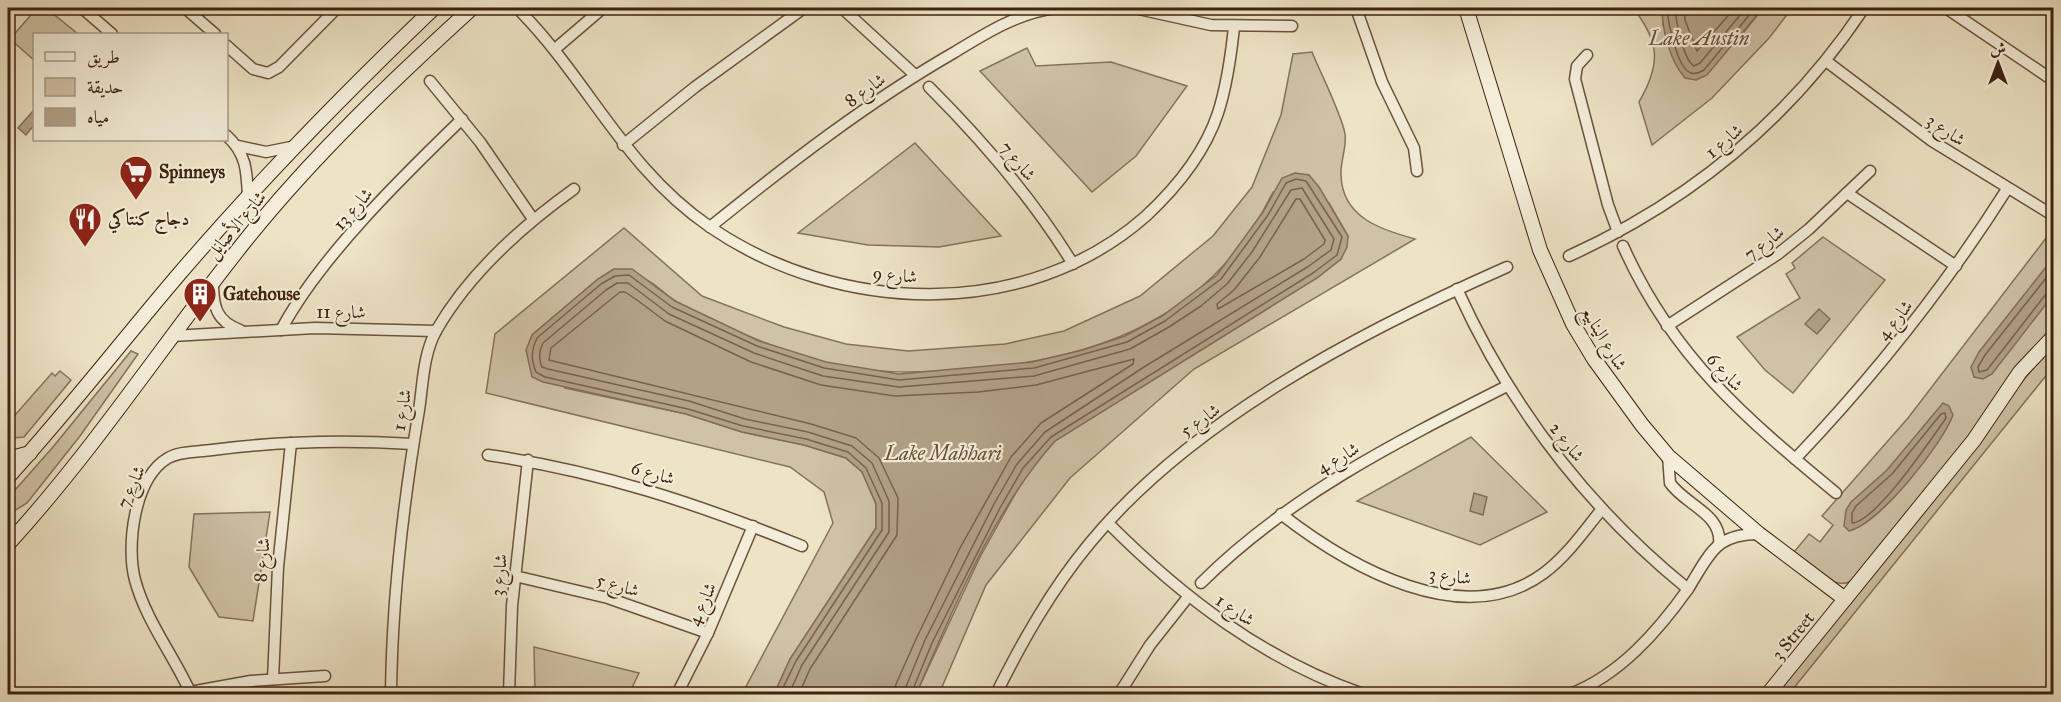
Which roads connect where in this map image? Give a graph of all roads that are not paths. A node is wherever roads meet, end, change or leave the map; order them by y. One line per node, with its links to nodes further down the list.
1 (82, 8): 18 (street)
2 (185, 8): 19 (street)
3 (337, 8): 20 (street)
4 (434, 8): 32 (main road, شارع الأصايل)
5 (472, 8): 48 (main road, شارع الأصايل)
6 (603, 8): 21 (street)
7 (804, 8): 30 (street)
8 (842, 8): 24 (street)
9 (1055, 8): 24 (street, شارع 8)
10 (1134, 8): 17 (street)
11 (1356, 8): 33 (street)
12 (1466, 8): 61 (main road, شارع الينابيع)
13 (1864, 8): 23 (street, شارع 1)
14 (1946, 8): 26 (street)
15 (521, 12): 21 (street, شارع 9)
16 (1292, 26): 17 (street)
17 (1234, 27): 45 (street, شارع 9)
18 (111, 33)
19 (214, 33)
20 (228, 47)
21 (555, 49): 30 (street, شارع 9)
22 (1587, 55): 42 (street)
23 (1826, 61): 36 (street, شارع 3); 42 (street, شارع 1)
24 (915, 75): 41 (street, شارع 8)
25 (430, 81): 28 (street)
26 (2054, 81)
27 (929, 87): 45 (street, شارع 7)
28 (462, 119): 40 (street); 51 (street, شارع 13)
29 (228, 137): 31 (street)
30 (623, 145): 41 (street, شارع 9)
31 (238, 146): 32 (street); 38 (street)
32 (296, 146): 38 (main road, شارع الأصايل)
33 (1417, 171)
34 (1870, 171): 37 (street, شارع 7)
35 (574, 189): 40 (street, شارع 1)
36 (2007, 189): 39 (street, شارع 3); 46 (street, شارع 4)
37 (1847, 193): 46 (street); 50 (street, شارع 7)
38 (248, 199): 59 (main road, شارع الأصايل)
39 (2054, 216)
40 (533, 219): 52 (street, شارع 1)
41 (710, 227): 45 (street, شارع 9)
42 (1618, 232): 44 (street, شارع 1)
43 (1623, 246): 50 (street, شارع 6)
44 (1569, 256)
45 (1072, 264)
46 (1956, 266): 63 (street, شارع 4)
47 (1507, 267): 49 (street, شارع 5)
48 (213, 283): 53 (street); 54 (main road, شارع الأصايل)
49 (1457, 289): 56 (street, شارع 2); 69 (street, شارع 5)
50 (1667, 326): 63 (street, شارع 6)
51 (281, 330): 52 (street, شارع 11); 53 (street, شارع 11)
52 (436, 331): 58 (street, شارع 1)
53 (246, 332): 54 (street, شارع 11)
54 (172, 336): 70 (main road, شارع الأصايل)
55 (2054, 336): 81 (main road, 3 Street)
56 (1507, 386): 67 (street, شارع 2); 68 (street, شارع 4)
57 (291, 443): 58 (street, شارع 7); 84 (street, شارع 8); 85 (street, شارع 7)
58 (413, 444): 86 (street, شارع 1)
59 (30, 453): 62 (main road); 65 (main road, شارع الأصايل)
60 (488, 455): 64 (street, شارع 6)
61 (1668, 456): 73 (main road, شارع الينابيع); 75 (street)
62 (8, 459)
63 (1795, 459): 66 (street, شارع 6)
64 (528, 460): 71 (street, شارع 6); 77 (street, شارع 3)
65 (8, 477)
66 (1836, 493)
67 (1602, 508): 68 (street, شارع 3); 79 (street, شارع 2)
68 (1281, 514): 78 (street, شارع 4)
69 (1108, 523): 80 (street, شارع 1); 89 (street, شارع 5)
70 (26, 524): 72 (main road); 74 (main road, شارع الأصايل)
71 (753, 526): 76 (street, شارع 6); 82 (street, شارع 4)
72 (8, 529)
73 (1759, 534): 75 (street); 81 (main road, شارع الينابيع)
74 (8, 544)
75 (1719, 545): 79 (street)
76 (802, 546)
77 (515, 576): 82 (street, شارع 5); 87 (street, شارع 3)
78 (1201, 583)
79 (1688, 589): 92 (street)
80 (1188, 597): 90 (street); 91 (street, شارع 1)
81 (1845, 599): 93 (main road, 3 Street)
82 (708, 633): 88 (street, شارع 4)
83 (325, 676): 84 (street)
84 (273, 679): 85 (street)
85 (191, 693)
86 (391, 694)
87 (509, 694)
88 (678, 694)
89 (996, 694)
90 (1119, 694)
91 (1363, 694)
92 (1570, 694)
93 (1768, 694)

